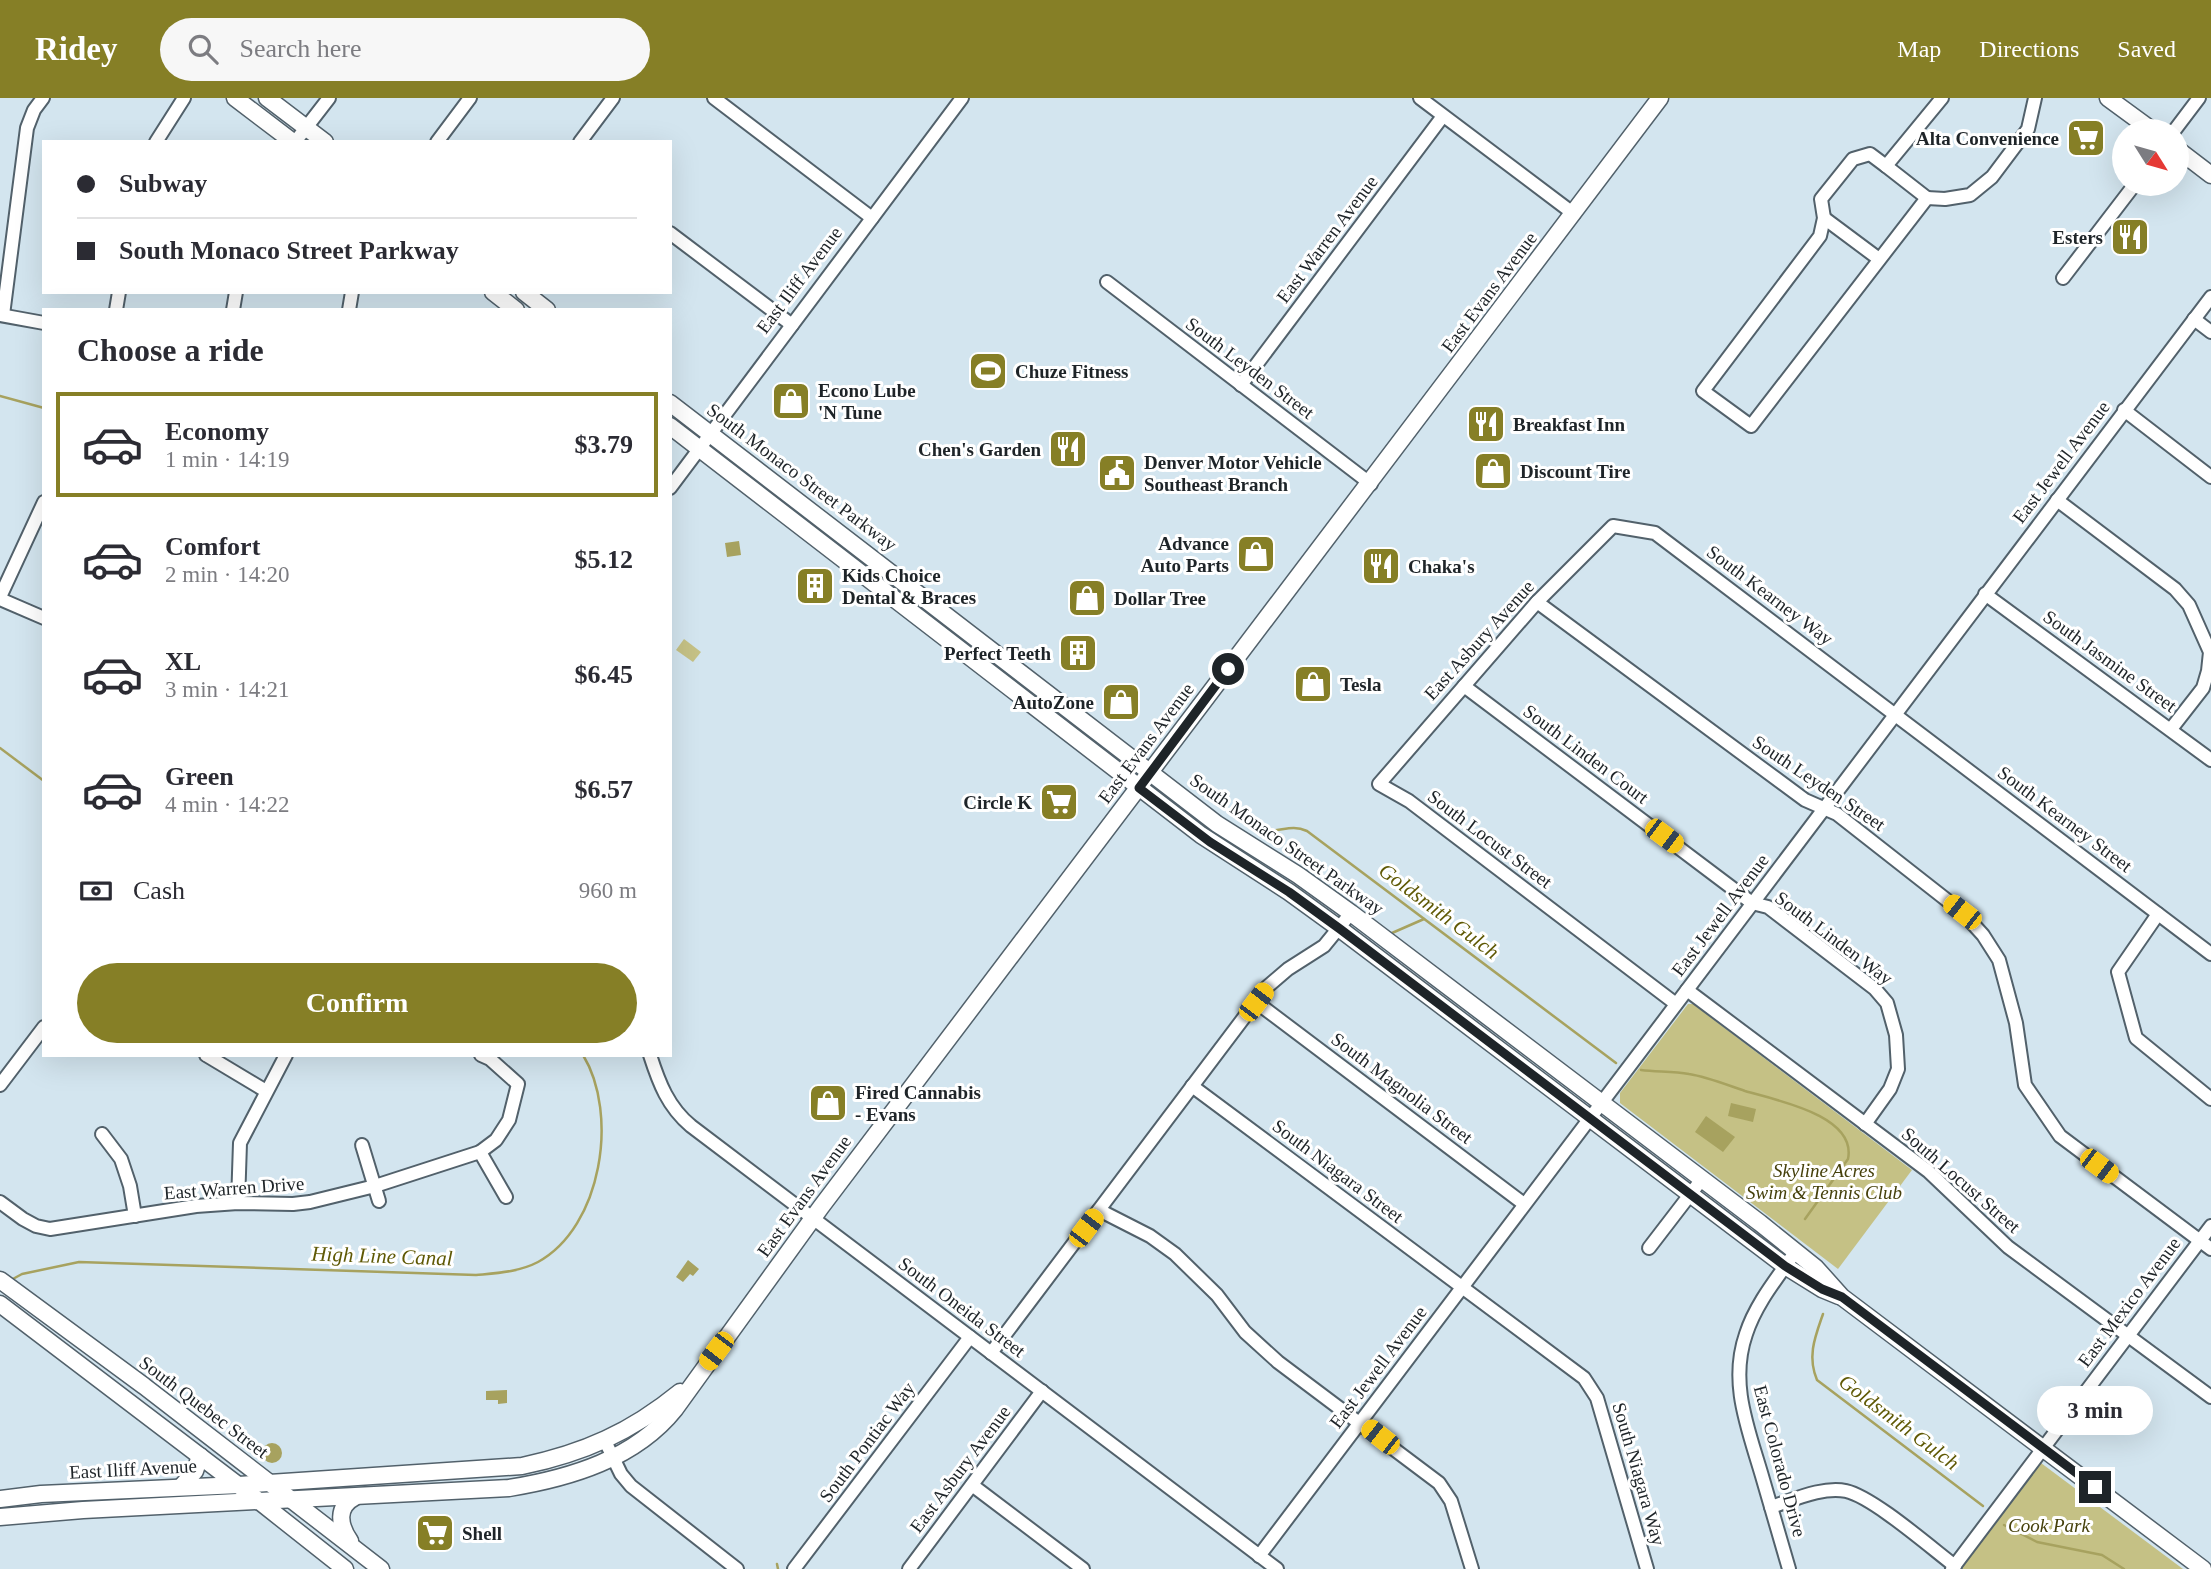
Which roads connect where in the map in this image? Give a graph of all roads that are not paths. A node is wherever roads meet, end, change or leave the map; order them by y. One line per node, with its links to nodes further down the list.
1 (43, 98): 43 (street)
2 (184, 98): 20 (street)
3 (234, 98): 21 (main road)
4 (267, 98): 19 (main road)
5 (329, 98): 19 (street)
6 (470, 98): 24 (street)
7 (613, 98): 25 (street)
8 (713, 98): 32 (street)
9 (962, 98): 32 (street, East Iliff Avenue)
10 (1420, 98): 16 (street)
11 (1660, 98): 31 (main road, East Evans Avenue)
12 (1942, 98): 27 (street)
13 (2034, 98): 30 (street)
14 (2108, 98): 17 (main road)
15 (2199, 98): 18 (street)
16 (1443, 116): 31 (street); 48 (street, East Warren Avenue)
17 (2137, 119)
18 (2183, 119)
19 (306, 128): 22 (street); 23 (main road)
20 (157, 140)
21 (291, 140)
22 (296, 140)
23 (322, 140)
24 (438, 140)
25 (582, 140)
26 (2189, 158): 28 (main road)
27 (1886, 166): 30 (street); 33 (street)
28 (2211, 175)
29 (2126, 196): 36 (street)
30 (1927, 198): 35 (street)
31 (1574, 214): 55 (main road, East Evans Avenue)
32 (872, 218): 46 (street, East Iliff Avenue)
33 (1824, 218): 35 (street); 35 (street)
34 (672, 235): 46 (street)
35 (1879, 259)
36 (2063, 278)
37 (1107, 282): 48 (street, South Leyden Street)
38 (495, 294): 41 (main road)
39 (527, 294): 42 (main road)
40 (2211, 297): 44 (street, East Jewell Avenue)
41 (513, 308)
42 (544, 308)
43 (1, 315): 45 (street)
44 (2194, 319): 47 (street); 50 (street, East Jewell Avenue)
45 (42, 323)
46 (792, 325): 52 (street, East Iliff Avenue)
47 (2211, 332)
48 (1241, 385): 55 (street, South Leyden Street)
49 (672, 404): 52 (main road, South Monaco Street Parkway)
50 (2124, 410): 54 (street); 57 (street, East Jewell Avenue)
51 (672, 428): 53 (main road, South Monaco Street Parkway)
52 (711, 433): 53 (street, East Iliff Avenue); 68 (main road, South Monaco Street Parkway)
53 (699, 449): 56 (street, East Iliff Avenue); 70 (main road, South Monaco Street Parkway)
54 (2211, 477)
55 (1371, 484): 68 (main road, East Evans Avenue)
56 (672, 485)
57 (2057, 500): 60 (street, East Jewell Avenue); 66 (street)
58 (42, 506): 61 (street)
59 (1613, 526): 62 (street, East Asbury Avenue); 65 (street, South Kearney Way)
60 (1985, 594): 65 (street, East Jewell Avenue); 66 (street, South Jasmine Street)
61 (0, 598): 63 (street)
62 (1536, 602): 64 (street, East Asbury Avenue); 71 (street, South Leyden Street)
63 (42, 617)
64 (1464, 686): 69 (street, East Asbury Avenue); 72 (street, South Linden Court)
65 (1896, 714): 71 (street, East Jewell Avenue); 74 (street, South Kearney Street)
66 (2171, 729): 67 (street, South Jasmine Street)
67 (2211, 760)
68 (1150, 772): 70 (main road, East Evans Avenue); 73 (main road, South Monaco Street Parkway)
69 (1379, 784): 79 (street, South Locust Street)
70 (1139, 788): 75 (main road, South Monaco Street Parkway); 105 (main road, East Evans Avenue)
71 (1824, 809): 72 (street, East Jewell Avenue); 107 (street, South Leyden Street)
72 (1752, 903): 77 (street, East Jewell Avenue); 91 (street, South Linden Way)
73 (1351, 913): 75 (street); 89 (main road, South Monaco Street Parkway)
74 (2158, 914): 76 (street, South Kearney Street); 88 (street)
75 (1340, 929): 78 (street); 90 (main road, South Monaco Street Parkway)
76 (2211, 954)
77 (1687, 990): 79 (street, East Jewell Avenue); 91 (street, South Locust Street)
78 (1256, 1002): 86 (street); 102 (street, South Magnolia Street)
79 (1676, 1004): 89 (street, East Jewell Avenue)
80 (42, 1030): 85 (street)
81 (209, 1057): 87 (street)
82 (285, 1057): 87 (street)
83 (485, 1057): 94 (street, East Warren Drive)
84 (651, 1057): 105 (street, South Oneida Street)
85 (0, 1085)
86 (1192, 1086): 103 (street); 113 (street, South Niagara Street)
87 (265, 1091): 101 (street)
88 (2211, 1100)
89 (1601, 1102): 90 (street, East Jewell Avenue); 95 (main road, South Monaco Street Parkway)
90 (1589, 1118): 97 (main road, South Monaco Street Parkway); 102 (street, East Jewell Avenue)
91 (1865, 1124): 116 (street, South Locust Street)
92 (102, 1134): 104 (street)
93 (362, 1145): 96 (street)
94 (480, 1152): 96 (street, East Warren Drive); 98 (street)
95 (1702, 1179): 97 (street); 110 (main road, South Monaco Street Parkway)
96 (375, 1186): 99 (street); 101 (street, East Warren Drive)
97 (1690, 1194): 108 (street); 111 (main road, South Monaco Street Parkway)
98 (506, 1196)
99 (380, 1201)
100 (0, 1202): 104 (street, East Warren Drive)
101 (238, 1203): 104 (street, East Warren Drive)
102 (1524, 1204): 113 (street, East Jewell Avenue)
103 (1099, 1210): 118 (street); 122 (street)
104 (135, 1216)
105 (813, 1219): 117 (street, South Oneida Street); 119 (main road, East Evans Avenue)
106 (2211, 1226): 107 (street, East Mexico Avenue)
107 (2199, 1241): 109 (street, South Leyden Street); 116 (street, East Mexico Avenue)
108 (1649, 1248)
109 (2211, 1249)
110 (1796, 1251): 111 (street, East Colorado Drive); 114 (main road, South Monaco Street Parkway)
111 (1785, 1266): 114 (main road, South Monaco Street Parkway); 135 (street, East Colorado Drive)
112 (0, 1280): 127 (main road, South Quebec Street)
113 (1462, 1287): 122 (street, East Jewell Avenue); 147 (street, South Niagara Way)
114 (1842, 1297): 124 (main road, South Monaco Street Parkway)
115 (0, 1304): 125 (main road)
116 (2128, 1335): 121 (street, South Locust Street); 124 (street, East Mexico Avenue)
117 (971, 1337): 118 (street, South Oneida Street); 142 (street, South Pontiac Way)
118 (991, 1353): 120 (street, South Oneida Street)
119 (693, 1382): 123 (main road, East Evans Avenue); 126 (main road, East Evans Avenue)
120 (1042, 1391): 129 (street, East Asbury Avenue); 137 (street, South Oneida Street)
121 (2211, 1398)
122 (1360, 1422): 137 (street, East Jewell Avenue); 146 (street)
123 (605, 1441): 126 (street); 127 (main road, East Evans Avenue)
124 (2043, 1448): 139 (street, East Mexico Avenue); 149 (main road, South Monaco Street Parkway)
125 (200, 1456): 128 (main road); 130 (main road)
126 (613, 1458): 131 (main road, East Evans Avenue); 141 (street)
127 (269, 1482): 128 (main road, East Iliff Avenue); 133 (main road, South Quebec Street)
128 (239, 1485): 130 (main road, East Iliff Avenue); 134 (main road)
129 (972, 1485): 143 (street, East Asbury Avenue); 144 (street)
130 (181, 1488): 132 (main road, East Iliff Avenue)
131 (355, 1497): 133 (main road, East Evans Avenue); 138 (main road)
132 (0, 1499)
133 (291, 1499): 134 (main road, East Evans Avenue); 138 (main road, South Quebec Street)
134 (259, 1501): 136 (main road, East Iliff Avenue); 140 (main road)
135 (1771, 1507): 139 (street); 148 (street, East Colorado Drive)
136 (0, 1517)
137 (1259, 1556): 145 (street, South Oneida Street)
138 (375, 1564)
139 (1954, 1567)
140 (345, 1569)
141 (737, 1569)
142 (794, 1569)
143 (909, 1569)
144 (1083, 1569)
145 (1277, 1569)
146 (1472, 1569)
147 (1647, 1569)
148 (1789, 1569)
149 (2203, 1569)

